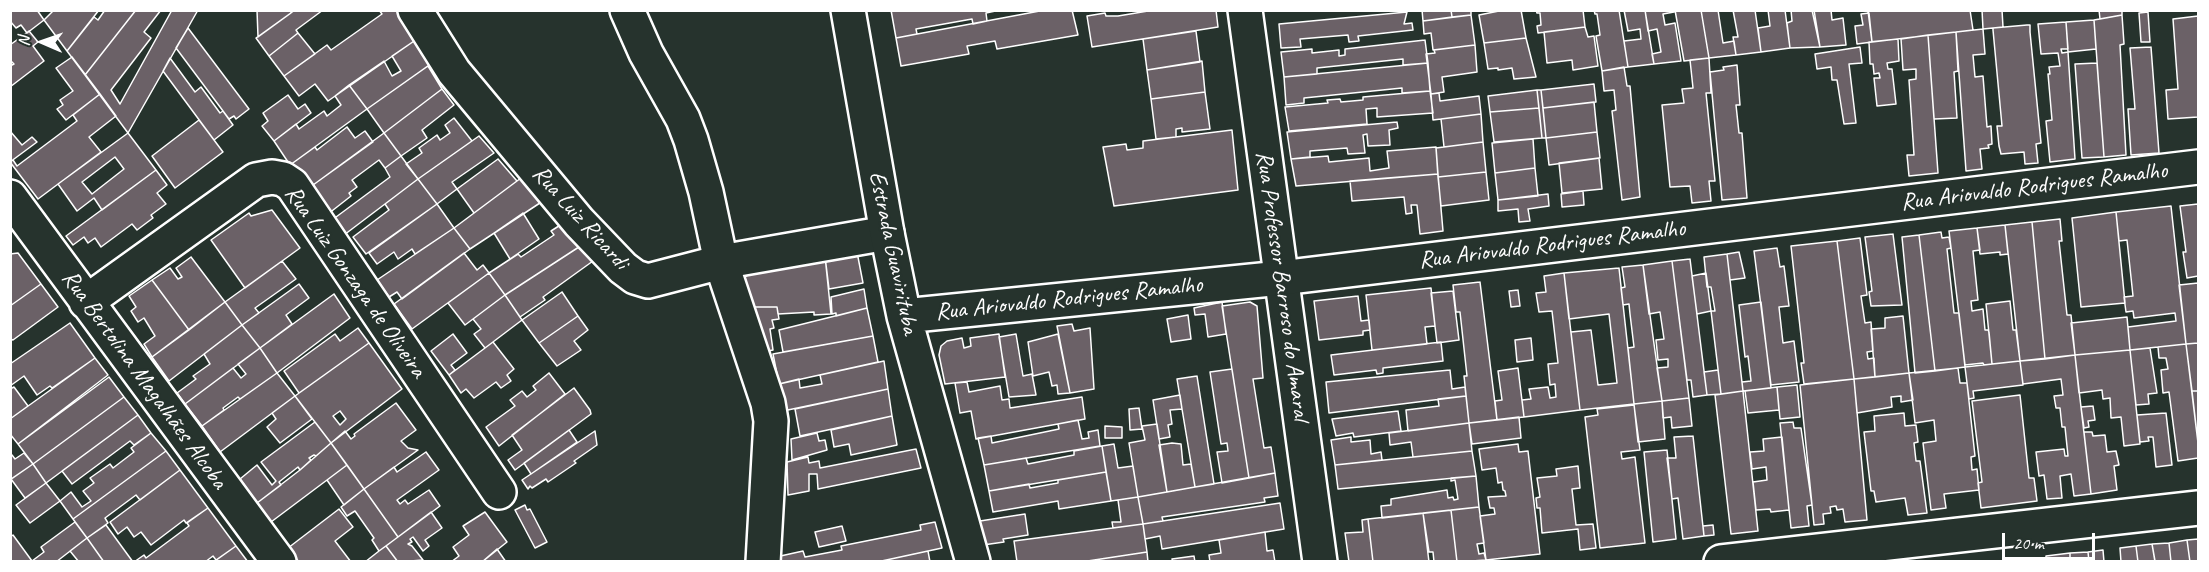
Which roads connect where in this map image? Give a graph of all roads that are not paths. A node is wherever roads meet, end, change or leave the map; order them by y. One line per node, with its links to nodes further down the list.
1 (415, 10): 8 (street, Rua Luiz Ricardi)
2 (627, 10): 8 (street)
3 (848, 10): 7 (street, Estrada Guavirituba)
4 (1245, 10): 9 (street, Rua Professor Barroso do Amaral)
5 (2199, 167): 9 (street, Rua Ariovaldo Rodrigues Ramalho)
6 (13, 207): 10 (street, Rua Bertolina Magalhães Alcoba)
7 (886, 233): 8 (street, Rua Luiz Ricardi); 11 (street, Estrada Guavirituba)
8 (722, 262): 15 (street)
9 (1281, 278): 11 (street, Rua Ariovaldo Rodrigues Ramalho); 17 (street, Rua Professor Barroso do Amaral)
10 (86, 302): 12 (street, Rua Luiz Gonzaga de Oliveira); 14 (street, Rua Bertolina Magalhães Alcoba)
11 (904, 315): 16 (street, Estrada Guavirituba)
12 (499, 492)
13 (2199, 508): 18 (street)
14 (279, 561)
15 (763, 561)
16 (973, 561)
17 (1320, 561)
18 (1721, 561)

